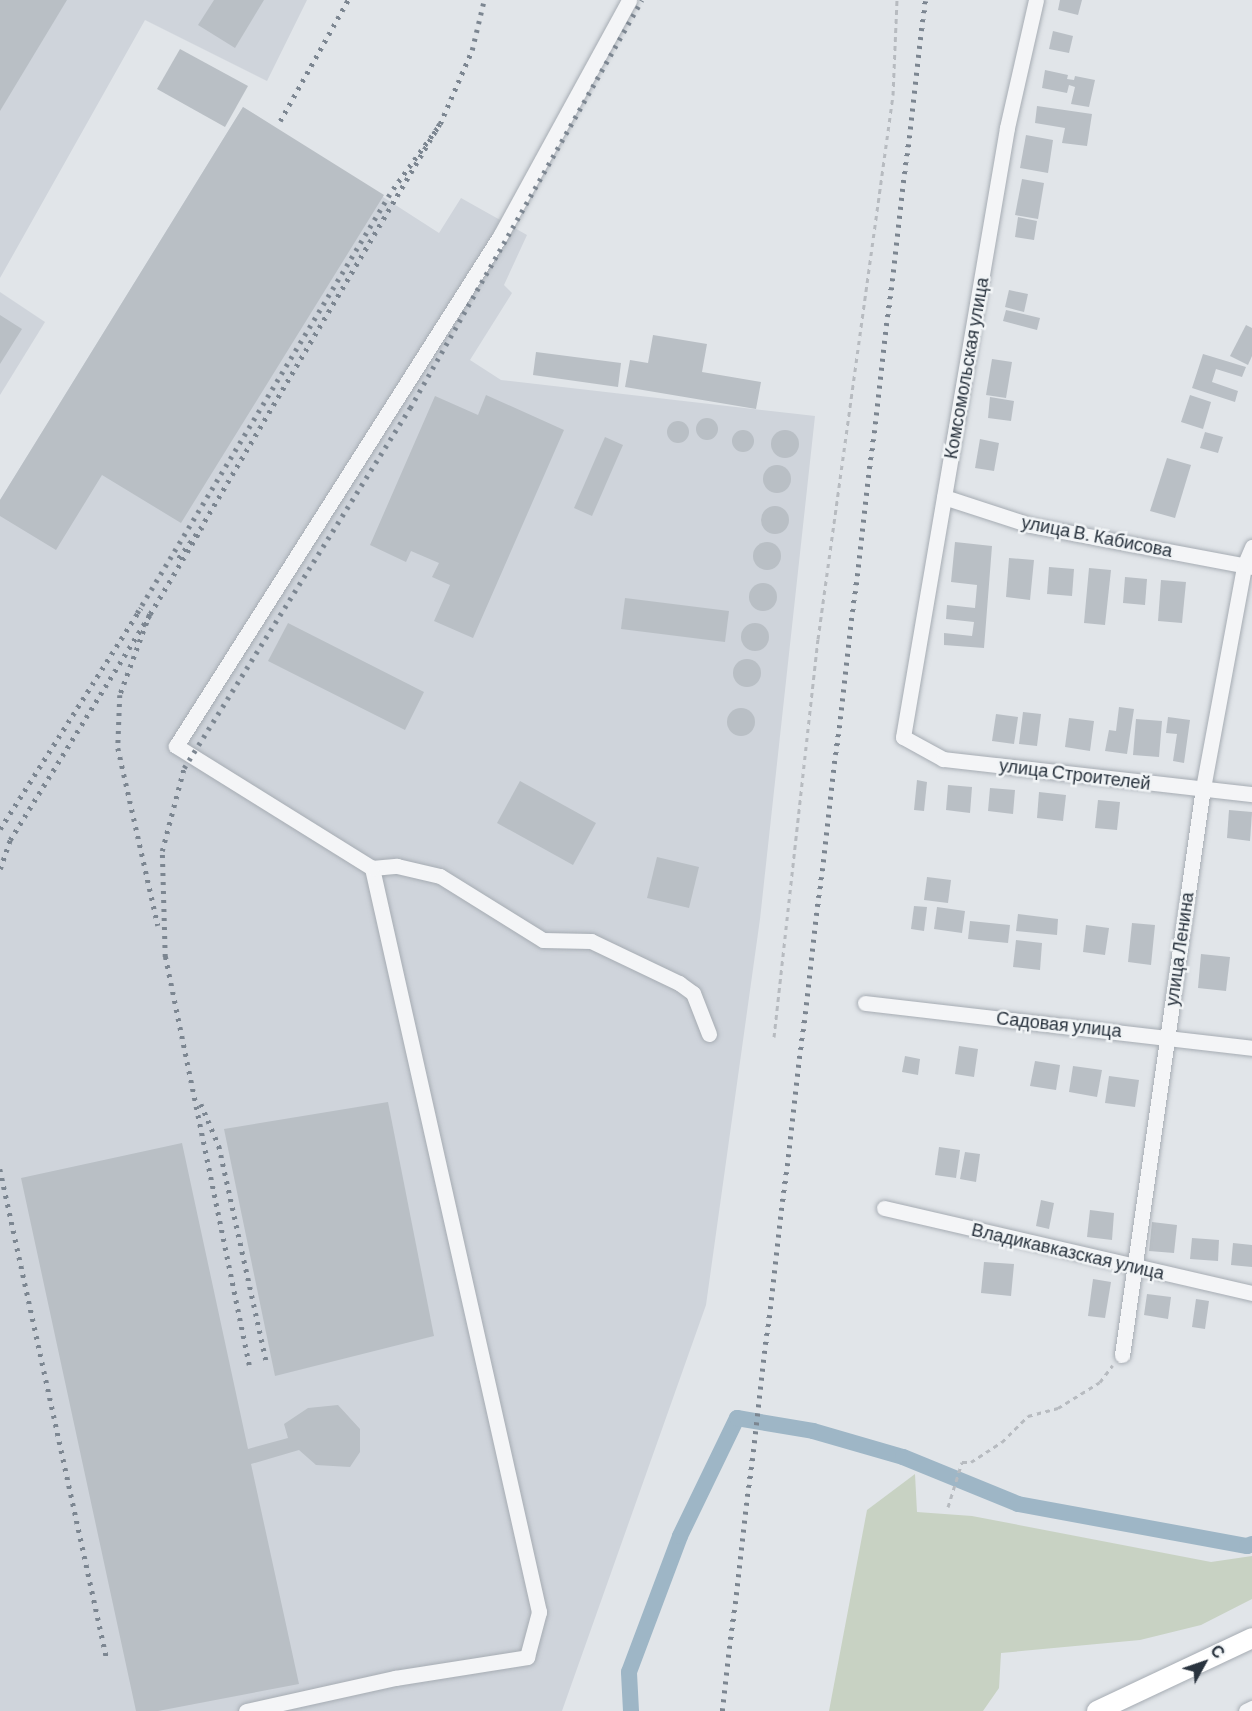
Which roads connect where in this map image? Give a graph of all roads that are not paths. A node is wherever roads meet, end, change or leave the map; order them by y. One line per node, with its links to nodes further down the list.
1 (629, 0): 9 (street)
2 (1036, 0): 3 (street, Комсомольская улица)
3 (944, 497): 5 (street, улица В. Кабисова); 6 (street, Комсомольская улица)
4 (1252, 547): 5 (street, улица Ленина)
5 (1248, 567): 7 (street, улица Ленина)
6 (903, 737): 7 (street, улица Строителей)
7 (1203, 788): 8 (street, улица Строителей); 12 (street, улица Ленина)
8 (1252, 794)
9 (372, 867): 11 (street); 20 (street)
10 (865, 1003): 12 (street, Садовая улица)
11 (709, 1034)
12 (1166, 1035): 13 (street, Садовая улица); 15 (street, улица Ленина)
13 (1252, 1048)
14 (884, 1208): 15 (street, Владикавказская улица)
15 (1132, 1266): 16 (street, Владикавказская улица); 17 (street, улица Ленина)
16 (1252, 1293)
17 (1122, 1355)
18 (1252, 1638): 21 (main road)
19 (1252, 1708): 22 (street)
20 (246, 1711)
21 (1097, 1711)
22 (1246, 1711)

